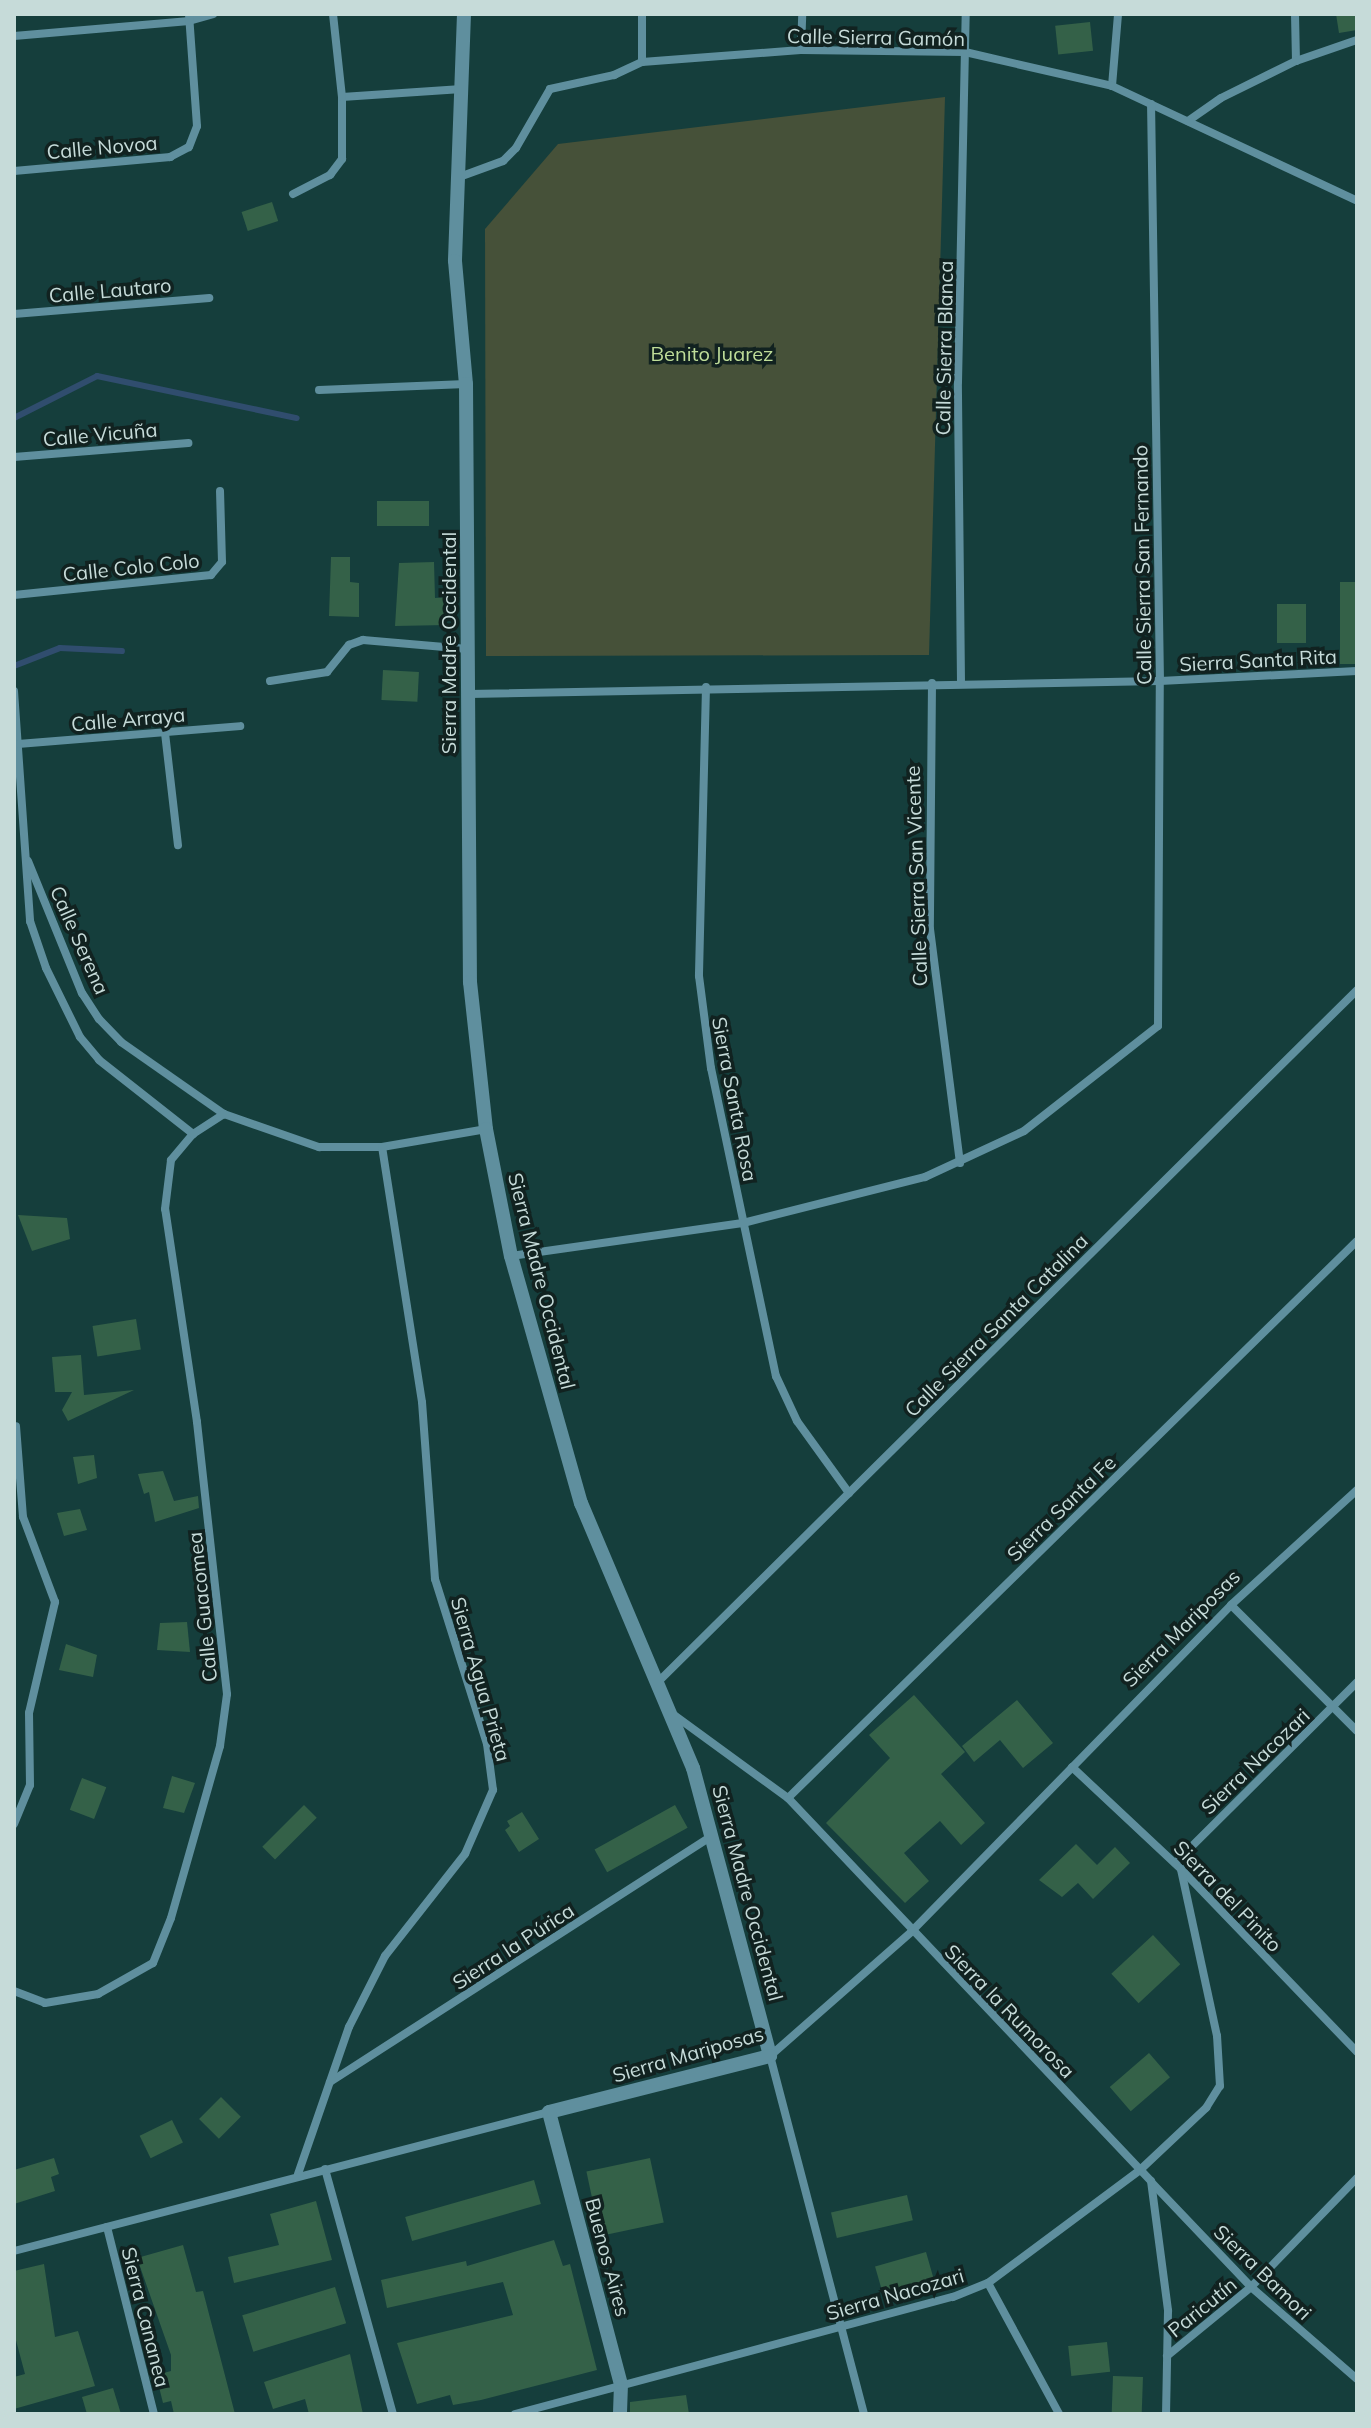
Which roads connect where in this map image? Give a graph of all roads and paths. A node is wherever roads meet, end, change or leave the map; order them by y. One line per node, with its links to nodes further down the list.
1 (213, 14): 9 (street)
2 (333, 14): 18 (street)
3 (464, 14): 17 (street, Sierra Madre Occidental)
4 (642, 14): 15 (street)
5 (802, 14): 12 (street)
6 (966, 14): 13 (street, Calle Sierra Blanca)
7 (1118, 14): 16 (street)
8 (1295, 14): 14 (street)
9 (189, 17): 10 (street); 21 (street, Calle Novoa)
10 (14, 36)
11 (1357, 40): 14 (street)
12 (801, 50): 13 (street, Calle Sierra Gamón); 15 (street, Calle Sierra Gamón)
13 (965, 52): 16 (street, Calle Sierra Gamón); 37 (street, Calle Sierra Blanca)
14 (1296, 61): 20 (street)
15 (642, 62): 22 (street, Calle Sierra Gamón)
16 (1112, 86): 19 (street, Calle Sierra Gamón)
17 (463, 89): 18 (street); 22 (street, Sierra Madre Occidental)
18 (342, 97): 23 (street)
19 (1151, 104): 20 (street, Calle Sierra Gamón); 36 (street, Calle Sierra San Fernando)
20 (1188, 121): 24 (street, Calle Sierra Gamón)
21 (14, 171)
22 (462, 176): 27 (street, Sierra Madre Occidental)
23 (293, 194)
24 (1357, 201)
25 (209, 298): 26 (street, Calle Lautaro)
26 (14, 314)
27 (466, 384): 28 (street); 33 (street, Sierra Madre Occidental)
28 (319, 390)
29 (188, 443): 30 (street, Calle Vicuña)
30 (14, 457)
31 (220, 491): 32 (street, Calle Colo Colo)
32 (14, 595)
33 (468, 649): 35 (street); 41 (street, Sierra Madre Occidental)
34 (1357, 671): 36 (street, Sierra Santa Rita)
35 (270, 681)
36 (1160, 681): 37 (street, Sierra Santa Rita); 53 (street, Calle Sierra San Fernando)
37 (961, 682): 38 (street, Sierra Santa Rita)
38 (932, 683): 39 (street, Sierra Santa Rita); 53 (street, Calle Sierra San Vicente)
39 (706, 687): 41 (street, Sierra Santa Rita); 54 (street, Sierra Santa Rosa)
40 (14, 691): 44 (street, Calle Serena)
41 (469, 694): 50 (street, Sierra Madre Occidental)
42 (240, 726): 43 (street, Calle Arraya)
43 (165, 733): 44 (street, Calle Arraya); 46 (street)
44 (18, 744): 45 (street, Calle Serena)
45 (17, 766): 47 (street, Calle Serena)
46 (178, 845)
47 (28, 861): 49 (street, Calle Serena); 51 (street, Calle Serena)
48 (1357, 990): 59 (street, Calle Sierra Santa Catalina)
49 (224, 1114): 51 (street, Calle Guacomea); 52 (street, Calle Serena)
50 (486, 1129): 52 (street, Calle Serena); 56 (street, Sierra Madre Occidental)
51 (193, 1134): 72 (street, Calle Guacomea)
52 (382, 1147): 75 (street, Sierra Agua Prieta)
53 (960, 1163): 54 (street)
54 (743, 1223): 56 (street); 59 (street, Sierra Santa Rosa)
55 (1357, 1241): 67 (street, Sierra Santa Fe)
56 (511, 1256): 62 (street, Sierra Madre Occidental)
57 (16, 1426): 68 (street)
58 (1357, 1490): 60 (street, Sierra Mariposas)
59 (849, 1493): 62 (street, Calle Sierra Santa Catalina)
60 (1231, 1605): 63 (street); 66 (street, Sierra Mariposas)
61 (1357, 1682): 63 (street, Sierra Nacozari)
62 (657, 1683): 64 (street, Sierra Madre Occidental)
63 (1334, 1706): 65 (street); 70 (street, Sierra Nacozari)
64 (669, 1712): 67 (street, Sierra la Rumorosa); 69 (street, Sierra Madre Occidental)
65 (1357, 1731)
66 (1072, 1767): 70 (street, Sierra del Pinito); 71 (street, Sierra Mariposas)
67 (788, 1798): 71 (street, Sierra la Rumorosa)
68 (14, 1824)
69 (713, 1835): 74 (street, Sierra Madre Occidental); 75 (street, Sierra la Púrica)
70 (1178, 1866): 73 (street, Sierra del Pinito); 78 (street, Sierra Nacozari)
71 (911, 1932): 74 (street, Sierra Mariposas); 78 (street, Sierra la Rumorosa)
72 (14, 1991)
73 (1357, 2052)
74 (770, 2056): 76 (street, Sierra Mariposas); 86 (street, Sierra Madre Occidental)
75 (329, 2083): 79 (street, Sierra Agua Prieta)
76 (549, 2112): 77 (street, Sierra Mariposas); 89 (street, Buenos Aires)
77 (325, 2169): 79 (street, Sierra Mariposas); 91 (street)
78 (1140, 2170): 81 (street, Sierra la Rumorosa); 84 (street, Sierra Nacozari)
79 (298, 2174): 82 (street, Sierra Mariposas)
80 (1357, 2178): 85 (street, Paricutín)
81 (1151, 2181): 85 (street, Sierra Bamori); 87 (street)
82 (107, 2227): 83 (street, Sierra Mariposas); 90 (street, Sierra Cananea)
83 (14, 2251)
84 (988, 2283): 86 (street, Sierra Nacozari); 95 (street)
85 (1251, 2287): 87 (street, Paricutín); 88 (street, Sierra Bamori)
86 (842, 2328): 89 (street, Sierra Nacozari); 94 (street, Sierra Madre Occidental)
87 (1167, 2356): 96 (street)
88 (1357, 2379)
89 (621, 2384): 92 (street, Sierra Nacozari); 93 (street, Buenos Aires)
90 (154, 2414)
91 (393, 2414)
92 (515, 2414)
93 (620, 2414)
94 (864, 2414)
95 (1059, 2414)
96 (1166, 2414)

